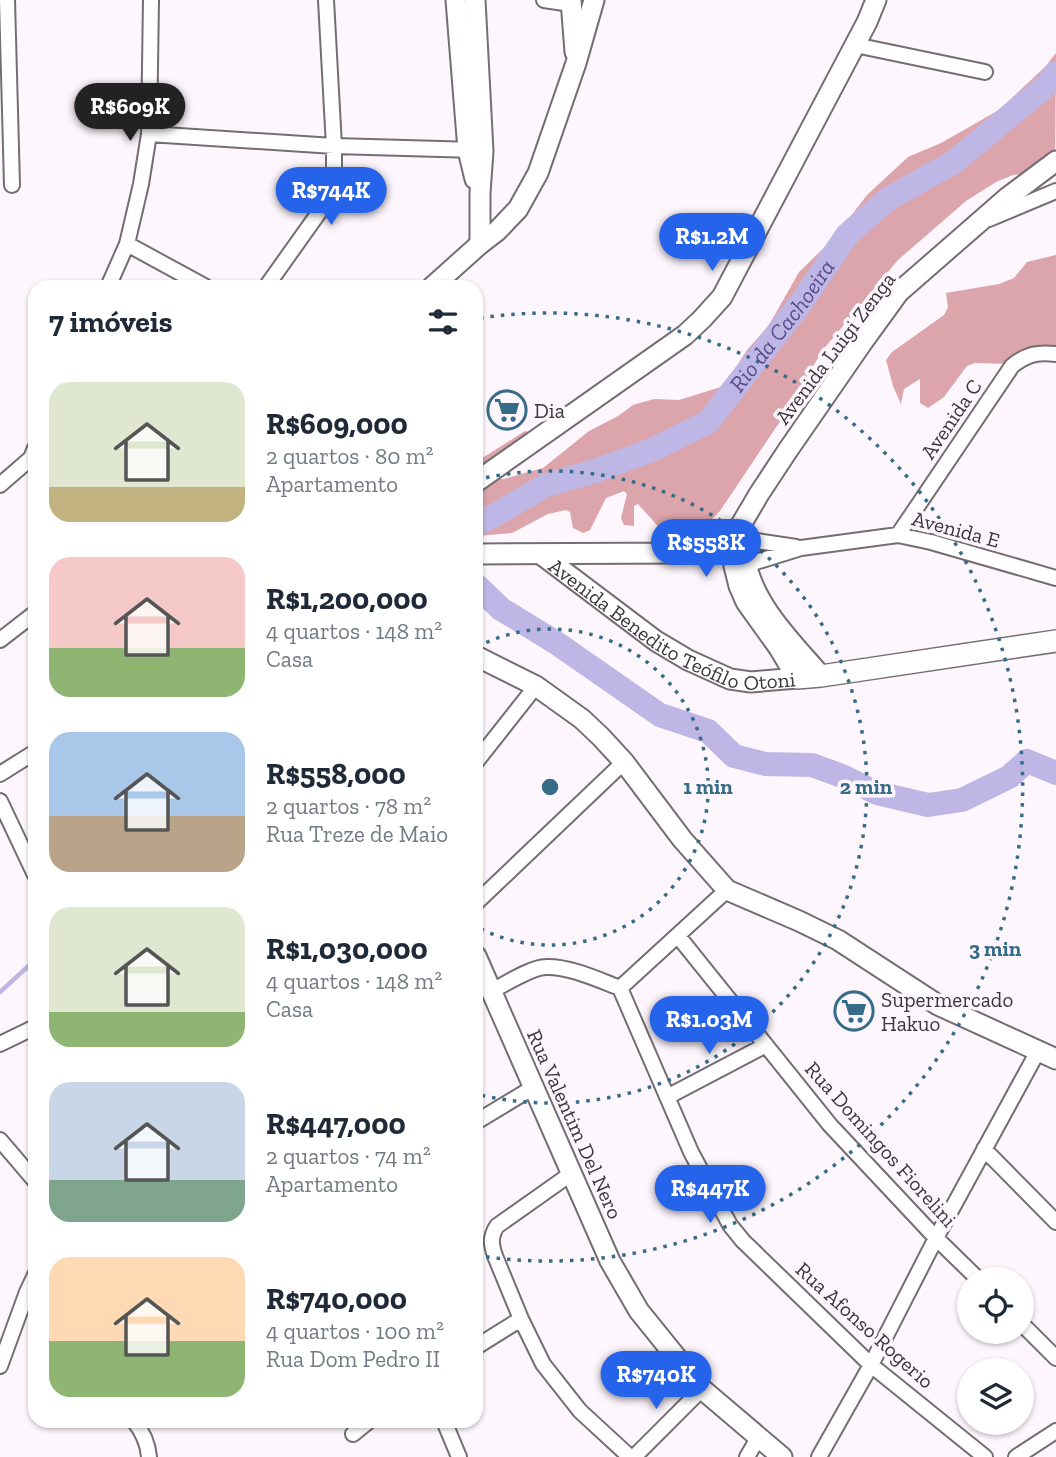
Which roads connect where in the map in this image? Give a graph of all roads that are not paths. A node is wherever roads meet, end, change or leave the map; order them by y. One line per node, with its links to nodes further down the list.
1 (7, 0): 17 (street)
2 (151, 0): 13 (street)
3 (326, 0): 14 (street)
4 (456, 0): 15 (main road)
5 (475, 0): 15 (main road)
6 (544, 0): 9 (street)
7 (594, 0): 11 (main road)
8 (876, 0): 10 (main road)
9 (571, 2): 11 (main road)
10 (855, 45): 12 (street); 28 (main road)
11 (576, 63): 21 (main road)
12 (985, 72)
13 (149, 134): 14 (street); 20 (street)
14 (334, 146): 15 (street); 24 (street)
15 (475, 150): 21 (main road)
16 (1056, 161): 19 (main road, Avenida Luigi Zenga)
17 (12, 185)
18 (1056, 191): 19 (street)
19 (978, 223): 31 (main road, Avenida Luigi Zenga)
20 (127, 244): 22 (street); 23 (street)
21 (480, 244): 25 (main road)
22 (111, 280)
23 (193, 280)
24 (272, 280)
25 (440, 280)
26 (1056, 354): 30 (street, Avenida C)
27 (28, 460): 29 (street)
28 (483, 477)
29 (0, 485)
30 (898, 535): 32 (street, Avenida E); 37 (street, Avenida E)
31 (739, 536): 32 (street, Avenida E); 33 (main road); 36 (main road)
32 (801, 548): 36 (street, Avenida E)
33 (690, 553): 35 (main road); 36 (main road)
34 (484, 554): 35 (main road)
35 (542, 555): 43 (main road, Avenida Benedito Teófilo Otoni)
36 (740, 566): 42 (main road); 43 (main road)
37 (1056, 578)
38 (28, 618): 39 (street)
39 (0, 640)
40 (1056, 641): 42 (main road, Avenida Benedito Teófilo Otoni)
41 (483, 660): 44 (main road)
42 (821, 676): 43 (main road, Avenida Benedito Teófilo Otoni)
43 (797, 678)
44 (536, 687): 45 (street); 47 (main road)
45 (483, 753)
46 (28, 756): 48 (street)
47 (624, 762): 51 (main road); 52 (street)
48 (0, 774)
49 (0, 801): 50 (street)
50 (28, 860)
51 (727, 890): 53 (street); 60 (main road)
52 (483, 896)
53 (678, 936): 55 (street); 59 (street, Rua Domingos Fiorelini)
54 (483, 971): 56 (main road, Rua Valentim Del Nero)
55 (620, 988): 56 (street); 63 (street, Rua Afonso Rogerio)
56 (492, 991): 62 (main road, Rua Valentim Del Nero)
57 (28, 1030): 58 (street)
58 (0, 1044)
59 (766, 1045): 63 (street); 72 (street, Rua Domingos Fiorelini)
60 (1038, 1051): 61 (main road); 66 (street)
61 (1056, 1059)
62 (534, 1087): 64 (street); 70 (main road, Rua Valentim Del Nero)
63 (667, 1097): 79 (street, Rua Afonso Rogerio)
64 (483, 1118)
65 (0, 1140): 67 (street)
66 (984, 1149): 71 (street); 72 (street)
67 (13, 1155): 68 (street); 69 (street)
68 (0, 1165)
69 (28, 1173)
70 (572, 1173): 75 (street); 81 (main road, Rua Valentim Del Nero)
71 (1056, 1222)
72 (936, 1238): 73 (street, Rua Domingos Fiorelini); 79 (street)
73 (966, 1267)
74 (28, 1304): 80 (street)
75 (521, 1319): 77 (street); 90 (street)
76 (1034, 1336): 78 (street)
77 (483, 1343)
78 (1056, 1357)
79 (871, 1365): 93 (street); 94 (street, Rua Afonso Rogerio)
80 (0, 1366)
81 (702, 1389): 87 (main road, Rua Valentim Del Nero); 90 (street)
82 (140, 1428): 88 (street)
83 (360, 1428): 86 (street)
84 (447, 1428): 89 (street)
85 (1056, 1431): 95 (street)
86 (353, 1434)
87 (758, 1438): 91 (street); 92 (main road, Rua Valentim Del Nero)
88 (149, 1457)
89 (459, 1457)
90 (632, 1457)
91 (747, 1457)
92 (782, 1457)
93 (819, 1457)
94 (985, 1457)
95 (1016, 1457)

